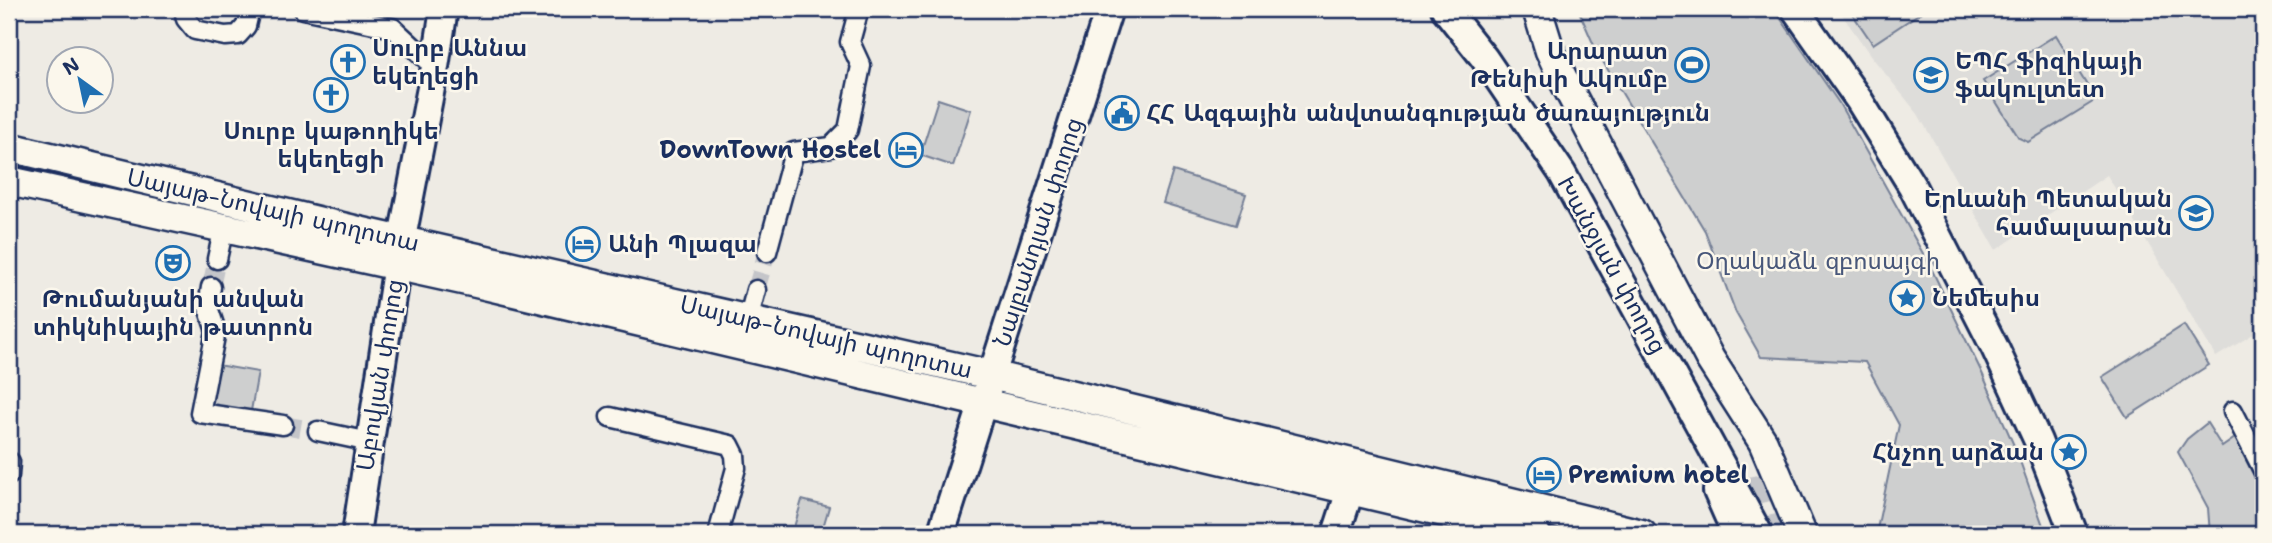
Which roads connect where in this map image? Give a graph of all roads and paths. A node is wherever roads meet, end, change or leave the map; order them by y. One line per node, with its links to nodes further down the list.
1 (184, 9): 2 (street)
2 (250, 9)
3 (303, 9): 12 (street)
4 (444, 9): 12 (main road, Աբովյան փողոց)
5 (859, 9): 16 (street)
6 (1093, 9): 23 (main road, Նալբանդյան փողոց)
7 (1109, 9): 23 (main road, Նալբանդյան փողոց)
8 (1426, 9): 42 (main road, Խանջյան փողոց)
9 (1445, 9): 43 (main road, Խանջյան փողոց)
10 (1537, 9): 22 (main road)
11 (1795, 9): 45 (main road)
12 (435, 67): 17 (main road, Աբովյան փողոց)
13 (9, 147): 17 (main road, Սայաթ-Նովայի պողոտա)
14 (9, 181): 15 (main road, Սայաթ-Նովայի պողոտա)
15 (224, 227): 17 (main road, Սայաթ-Նովայի պողոտա); 18 (street)
16 (767, 252)
17 (399, 253): 21 (main road, Սայաթ-Նովայի պողոտա); 24 (main road, Սայաթ-Նովայի պողոտա); 29 (main road, Աբովյան փողոց)
18 (217, 259)
19 (211, 287): 27 (street)
20 (756, 290): 21 (street)
21 (748, 320): 23 (main road, Սայաթ-Նովայի պողոտա)
22 (1710, 359): 33 (main road); 44 (main road)
23 (987, 374): 24 (main road, Նալբանդյան փողոց); 41 (main road, Սայաթ-Նովայի պողոտա)
24 (978, 402): 34 (main road, Սայաթ-Նովայի պողոտա); 37 (main road, Նալբանդյան փողոց); 38 (main road, Նալբանդյան փողոց)
25 (2233, 411): 31 (street)
26 (610, 417): 36 (street)
27 (283, 425)
28 (318, 432): 29 (street)
29 (370, 442): 35 (main road, Աբովյան փողոց)
30 (9, 462): 32 (street)
31 (2263, 471)
32 (9, 475)
33 (1758, 475)
34 (1350, 491): 39 (main road); 40 (main road, Սայաթ-Նովայի պողոտա)
35 (356, 534)
36 (718, 534)
37 (932, 534)
38 (941, 534)
39 (1336, 534)
40 (1536, 534)
41 (1642, 534)
42 (1736, 534)
43 (1759, 534)
44 (1802, 534)
45 (2074, 534)

